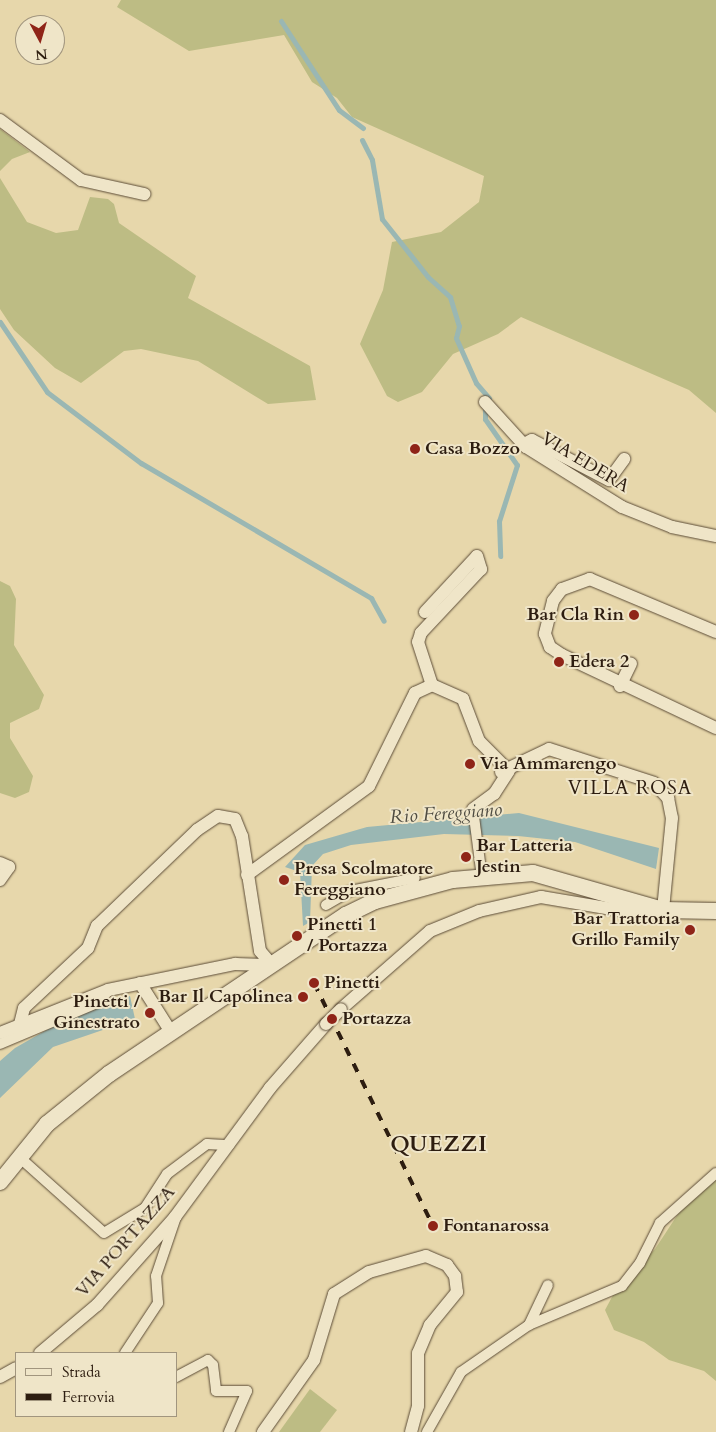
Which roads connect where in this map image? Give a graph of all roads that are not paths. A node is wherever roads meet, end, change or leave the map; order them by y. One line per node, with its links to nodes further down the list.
1 (0, 120): 2 (street)
2 (144, 194)
3 (485, 402): 4 (street)
4 (524, 444): 5 (street, VIA EDERA); 6 (street, VIA EDERA)
5 (624, 459)
6 (716, 536)
7 (425, 612): 10 (street)
8 (716, 632): 11 (street)
9 (631, 663): 11 (street)
10 (432, 685): 13 (street); 17 (street)
11 (620, 686): 12 (street)
12 (716, 728)
13 (503, 772): 14 (street); 21 (street)
14 (473, 809): 16 (street)
15 (0, 863): 19 (street)
16 (481, 870)
17 (247, 875): 23 (street); 26 (street)
18 (415, 878): 20 (street)
19 (0, 880)
20 (326, 904)
21 (658, 909): 22 (street); 23 (street); 30 (street, VIA PORTAZZA, bridge)
22 (716, 911)
23 (272, 965): 24 (street); 27 (street)
24 (140, 983): 25 (street); 27 (street)
25 (108, 990): 26 (street); 29 (street)
26 (20, 1024): 28 (street)
27 (171, 1032): 31 (street)
28 (0, 1033)
29 (0, 1044)
30 (229, 1145): 31 (street, VIA PORTAZZA); 34 (street, VIA PORTAZZA)
31 (18, 1156): 33 (street)
32 (716, 1173): 36 (street)
33 (0, 1182)
34 (177, 1214): 37 (street, VIA PORTAZZA); 38 (street)
35 (548, 1284): 36 (street)
36 (529, 1325): 45 (street)
37 (41, 1352)
38 (126, 1352)
39 (15, 1369): 41 (street)
40 (178, 1376): 42 (street)
41 (0, 1377)
42 (229, 1432)
43 (263, 1432): 44 (street)
44 (411, 1432)
45 (427, 1432)

